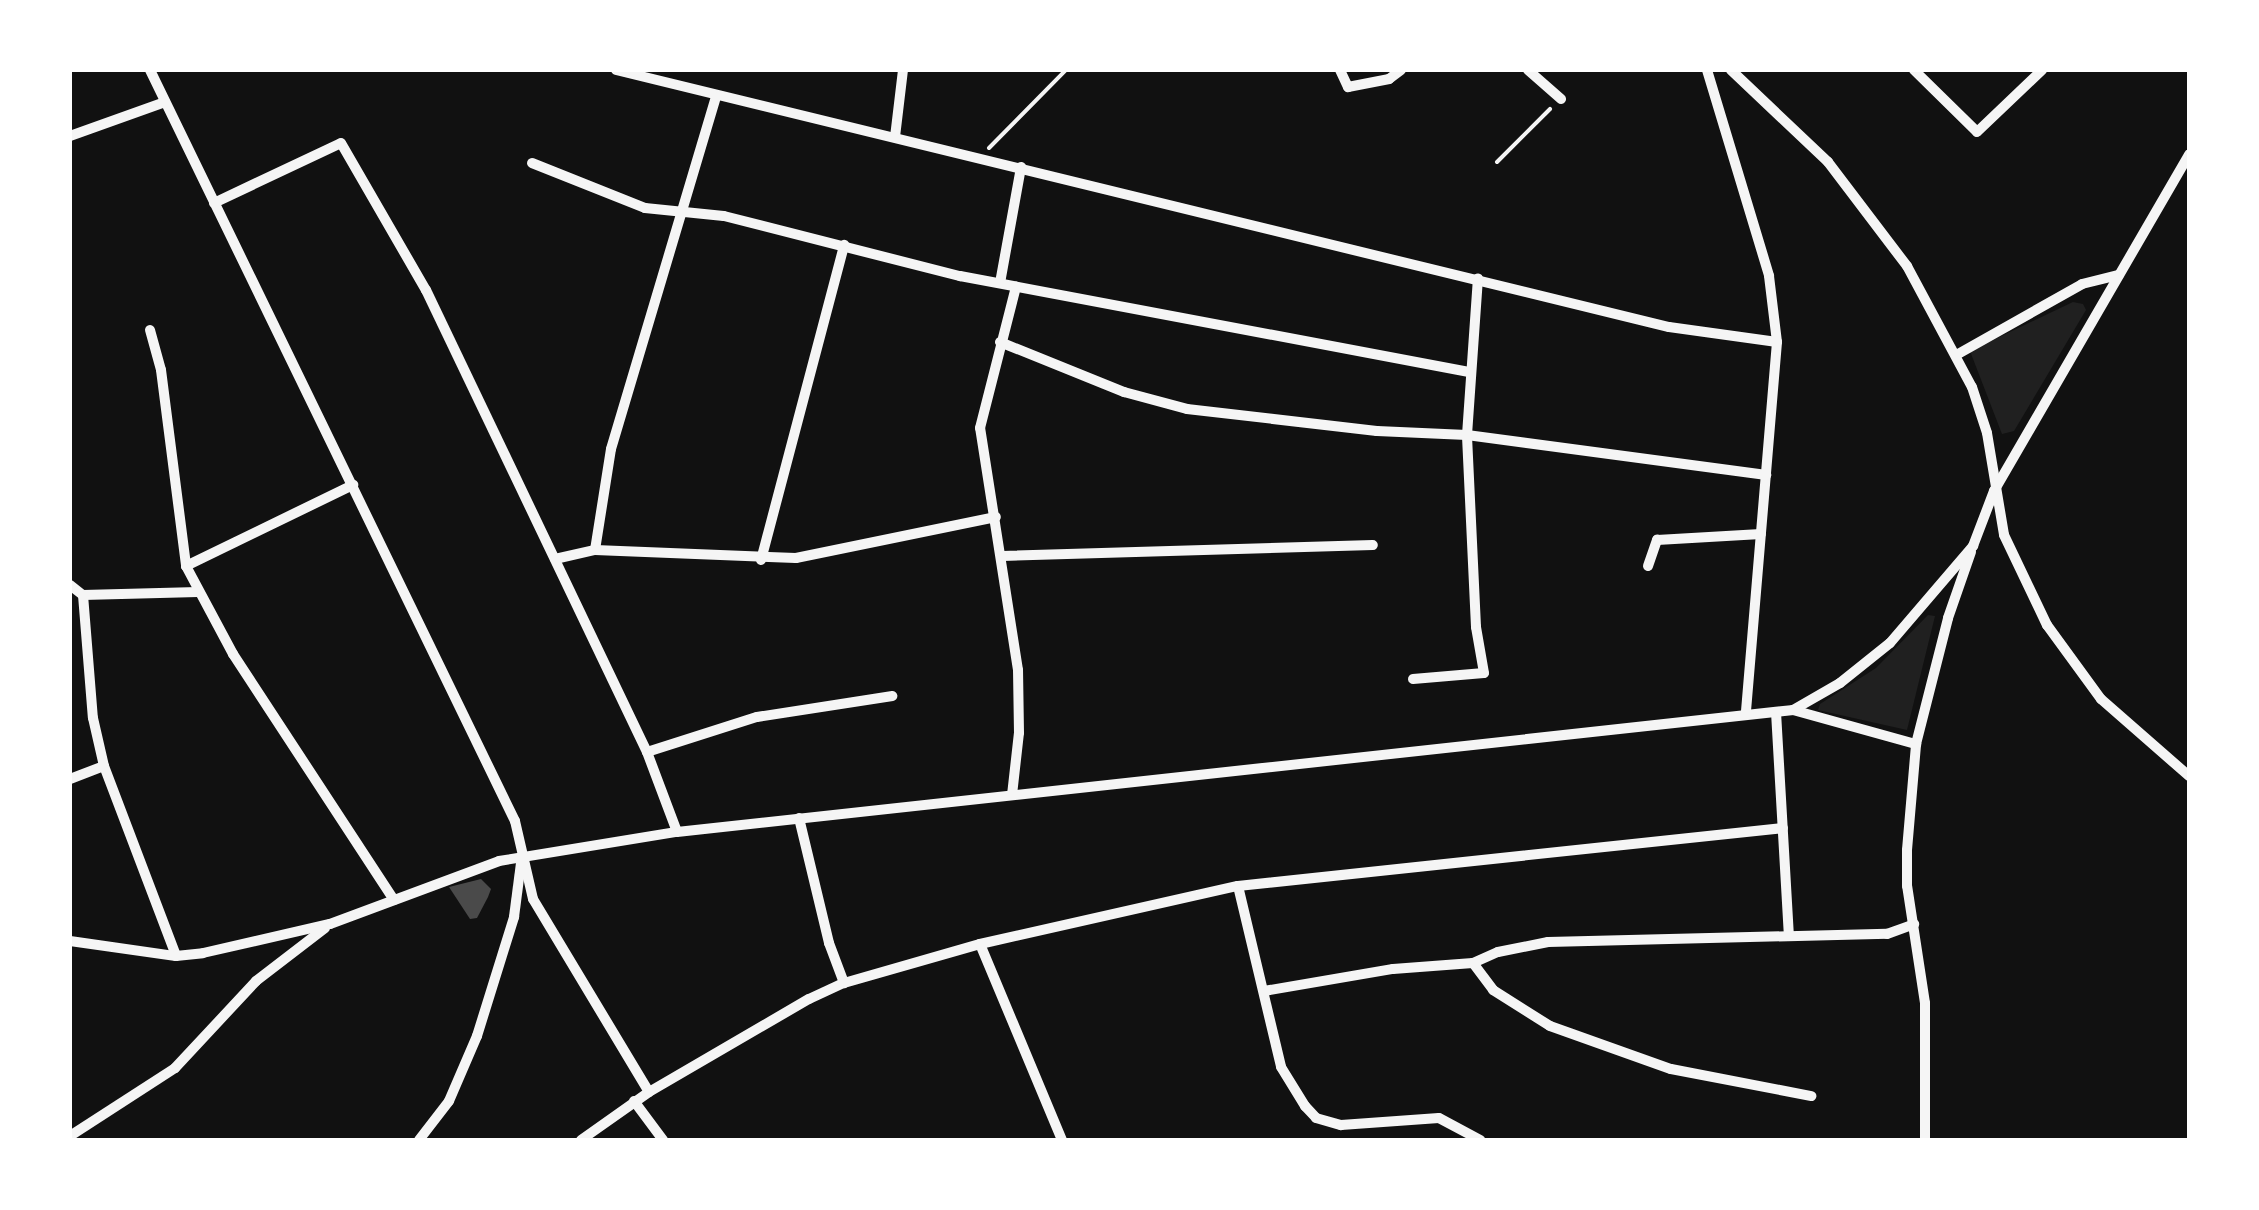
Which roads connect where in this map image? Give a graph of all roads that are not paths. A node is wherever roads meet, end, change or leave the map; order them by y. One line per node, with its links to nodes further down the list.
1 (150, 70): 13 (street)
2 (616, 70): 11 (street)
3 (904, 70): 15 (street)
4 (1340, 70): 5 (street)
5 (1401, 70)
6 (1528, 70): 12 (street)
7 (1706, 70): 28 (street)
8 (1731, 70): 29 (street)
9 (1914, 70): 10 (street)
10 (2042, 70)
11 (716, 97): 15 (street); 20 (street)
12 (1561, 98)
13 (165, 102): 14 (street); 19 (street)
14 (70, 136)
15 (895, 137): 18 (street)
16 (2189, 154): 22 (street)
17 (532, 163): 20 (street)
18 (1021, 168): 23 (street); 24 (street)
19 (214, 203): 33 (street); 41 (street)
20 (682, 214): 21 (street); 39 (street)
21 (844, 245): 24 (street); 42 (street)
22 (2119, 275): 29 (street); 34 (street)
23 (1478, 278): 28 (street); 30 (street)
24 (1000, 283): 25 (street)
25 (1016, 286): 27 (street); 30 (street)
26 (150, 330): 43 (street)
27 (1000, 342): 31 (street); 35 (street)
28 (1777, 342): 32 (street)
29 (1958, 354): 34 (street)
30 (1469, 372): 31 (street)
31 (1467, 435): 32 (street); 48 (street)
32 (1766, 475): 36 (street)
33 (353, 485): 43 (street); 62 (street)
34 (1994, 491): 38 (street); 56 (street)
35 (996, 517): 40 (street); 42 (street)
36 (1761, 534): 44 (street); 52 (street)
37 (1373, 545): 40 (street)
38 (1973, 546): 50 (street); 53 (street)
39 (595, 550): 41 (street); 42 (street)
40 (1003, 556): 58 (street)
41 (555, 558): 54 (street)
42 (761, 560)
43 (186, 566): 46 (street)
44 (1648, 566)
45 (70, 585): 47 (street)
46 (198, 592): 47 (street); 64 (street)
47 (84, 595): 55 (street)
48 (1412, 679)
49 (892, 696): 54 (street)
50 (1793, 710): 51 (street); 53 (street)
51 (1776, 712): 52 (street); 60 (street)
52 (1746, 716): 58 (street)
53 (1916, 744): 66 (street)
54 (647, 752): 61 (street)
55 (104, 766): 57 (street); 70 (street)
56 (2189, 776)
57 (70, 780)
58 (1012, 795): 59 (street)
59 (798, 818): 61 (street); 72 (street)
60 (1782, 828): 63 (street); 67 (street)
61 (677, 832): 62 (street)
62 (522, 857): 64 (street); 74 (street); 78 (street)
63 (1238, 886): 69 (street); 73 (street)
64 (394, 900): 65 (street)
65 (330, 924): 70 (street); 77 (street)
66 (1914, 924): 67 (street); 83 (street)
67 (1789, 936): 71 (street)
68 (70, 941): 70 (street)
69 (980, 944): 72 (street); 81 (street)
70 (176, 956)
71 (1474, 964): 73 (street); 75 (street)
72 (844, 983): 74 (street)
73 (1264, 991): 82 (street)
74 (649, 1092): 76 (street)
75 (1811, 1096)
76 (634, 1101): 79 (street); 80 (street)
77 (70, 1136)
78 (419, 1140)
79 (581, 1140)
80 (664, 1140)
81 (1062, 1140)
82 (1480, 1140)
83 (1925, 1140)

